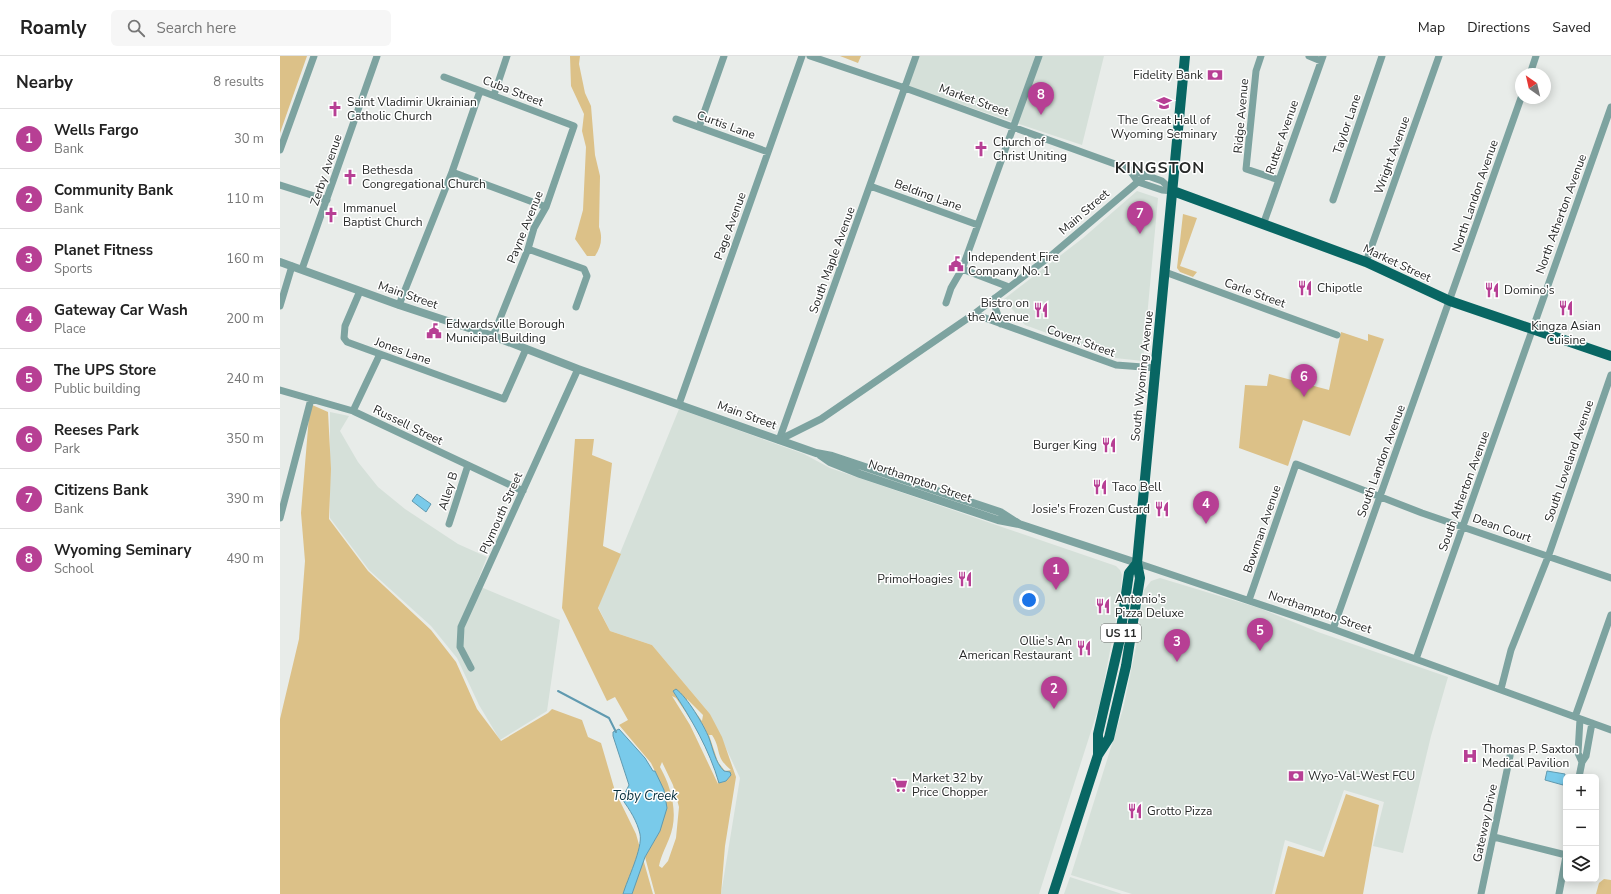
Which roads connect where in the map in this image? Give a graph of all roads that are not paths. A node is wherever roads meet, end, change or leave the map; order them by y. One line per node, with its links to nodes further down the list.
1 (314, 56): 27 (street)
2 (377, 56): 37 (street, Zerby Avenue)
3 (507, 56): 20 (street)
4 (724, 56): 25 (street)
5 (802, 56): 28 (street, Page Avenue)
6 (810, 56): 18 (street, Market Street)
7 (916, 56): 18 (street, South Maple Avenue)
8 (1039, 56): 26 (street)
9 (1185, 56): 36 (main road, US 11)
10 (1260, 56): 32 (street, Ridge Avenue)
11 (1309, 56): 15 (street)
12 (1382, 56): 38 (street, Taylor Lane)
13 (1439, 56): 44 (street, Wright Avenue)
14 (1536, 56): 16 (street)
15 (1322, 58): 32 (street, Rutter Avenue)
16 (1532, 68)
17 (444, 77): 19 (street, Cuba Street)
18 (905, 88): 26 (street, Market Street); 35 (street, South Maple Avenue)
19 (480, 90): 20 (street, Cuba Street); 30 (street)
20 (494, 95): 24 (street, Cuba Street)
21 (1519, 104): 52 (street, North Landon Avenue)
22 (1611, 107): 59 (street, North Atherton Avenue)
23 (676, 119): 25 (street, Curtis Lane)
24 (574, 126): 39 (street, Payne Avenue)
25 (698, 127): 28 (street, Curtis Lane)
26 (1014, 128): 29 (street, Market Street); 40 (street)
27 (280, 150)
28 (768, 152): 70 (street, Page Avenue)
29 (1129, 169): 31 (street, Market Street); 33 (street)
30 (452, 172): 39 (street); 54 (street)
31 (1146, 175): 33 (street, Main Street); 36 (street, Market Street)
32 (1279, 180): 41 (street, Rutter Avenue)
33 (1138, 182): 36 (street, Market Street); 49 (street, Main Street)
34 (280, 185): 37 (street)
35 (870, 186): 40 (street, Belding Lane); 72 (street, South Maple Avenue)
36 (1173, 191): 41 (main road, Market Street); 48 (main road, South Wyoming Avenue / US 11)
37 (327, 200): 46 (street, Zerby Avenue)
38 (1333, 200)
39 (546, 207): 42 (street, Payne Avenue)
40 (978, 225): 47 (street)
41 (1263, 225): 44 (main road, Market Street)
42 (528, 249): 56 (street); 61 (street, Payne Avenue)
43 (280, 262): 45 (street, Main Street)
44 (1366, 262): 52 (main road, Market Street)
45 (292, 266): 46 (street, Main Street); 55 (street)
46 (302, 269): 50 (street, Main Street)
47 (962, 269): 49 (street); 53 (street)
48 (1165, 272): 60 (street, Carle Street); 65 (main road, South Wyoming Avenue / US 11)
49 (1009, 287): 51 (street, Main Street)
50 (360, 291): 54 (street, Main Street); 63 (street, Jones Lane)
51 (995, 298): 57 (street, Main Street); 58 (street)
52 (1450, 301): 59 (main road, Market Street); 76 (street, South Landon Avenue)
53 (946, 303)
54 (399, 305): 61 (street, Main Street)
55 (280, 306)
56 (576, 307)
57 (974, 314): 58 (street, Covert Street); 72 (street, Main Street)
58 (1000, 324): 65 (street, Covert Street)
59 (1532, 329): 64 (main road, Market Street); 79 (street, South Atherton Avenue)
60 (1337, 335)
61 (493, 336): 62 (street, Main Street)
62 (526, 349): 63 (street, Jones Lane); 66 (street, Main Street)
63 (380, 354): 71 (street)
64 (1611, 356)
65 (1156, 368): 81 (main road, South Wyoming Avenue / US 11)
66 (578, 369): 70 (street, Main Street); 75 (street, Plymouth Street)
67 (1611, 375): 80 (street, South Loveland Avenue)
68 (280, 390): 69 (street, Russell Street)
69 (311, 399): 71 (street, Russell Street); 77 (street)
70 (679, 404): 72 (street, Main Street)
71 (353, 411): 74 (street, Russell Street)
72 (780, 440): 81 (street, Northampton Street)
73 (1296, 464): 76 (street, Dean Court); 83 (street, Bowman Avenue)
74 (468, 465): 75 (street, Russell Street); 78 (street, Alley B)
75 (523, 491): 87 (street, Plymouth Street)
76 (1380, 496): 79 (street, Dean Court); 85 (street, South Landon Avenue)
77 (280, 518)
78 (449, 524)
79 (1464, 526): 80 (street, Dean Court); 86 (street, South Atherton Avenue)
80 (1548, 557): 82 (street, Dean Court); 88 (street, South Loveland Avenue)
81 (1137, 563): 83 (street, Northampton Street); 98 (main road, South Wyoming Avenue / US 11)
82 (1611, 578)
83 (1249, 600): 85 (street, Northampton Street)
84 (1611, 615): 89 (street)
85 (1333, 629): 86 (street, Northampton Street)
86 (1416, 659): 88 (street, Northampton Street)
87 (471, 668)
88 (1501, 689): 89 (street, Northampton Street)
89 (1577, 718): 90 (street, Northampton Street); 93 (street)
90 (1592, 723): 91 (street, Northampton Street); 93 (street)
91 (1611, 730)
92 (1510, 756): 95 (street, Gateway Drive)
93 (1582, 762): 94 (street)
94 (1580, 774)
95 (1494, 837): 96 (street); 99 (street, Gateway Drive)
96 (1563, 854)
97 (1563, 870): 100 (street)
98 (1053, 894)
99 (1481, 894)
100 (1558, 894)

